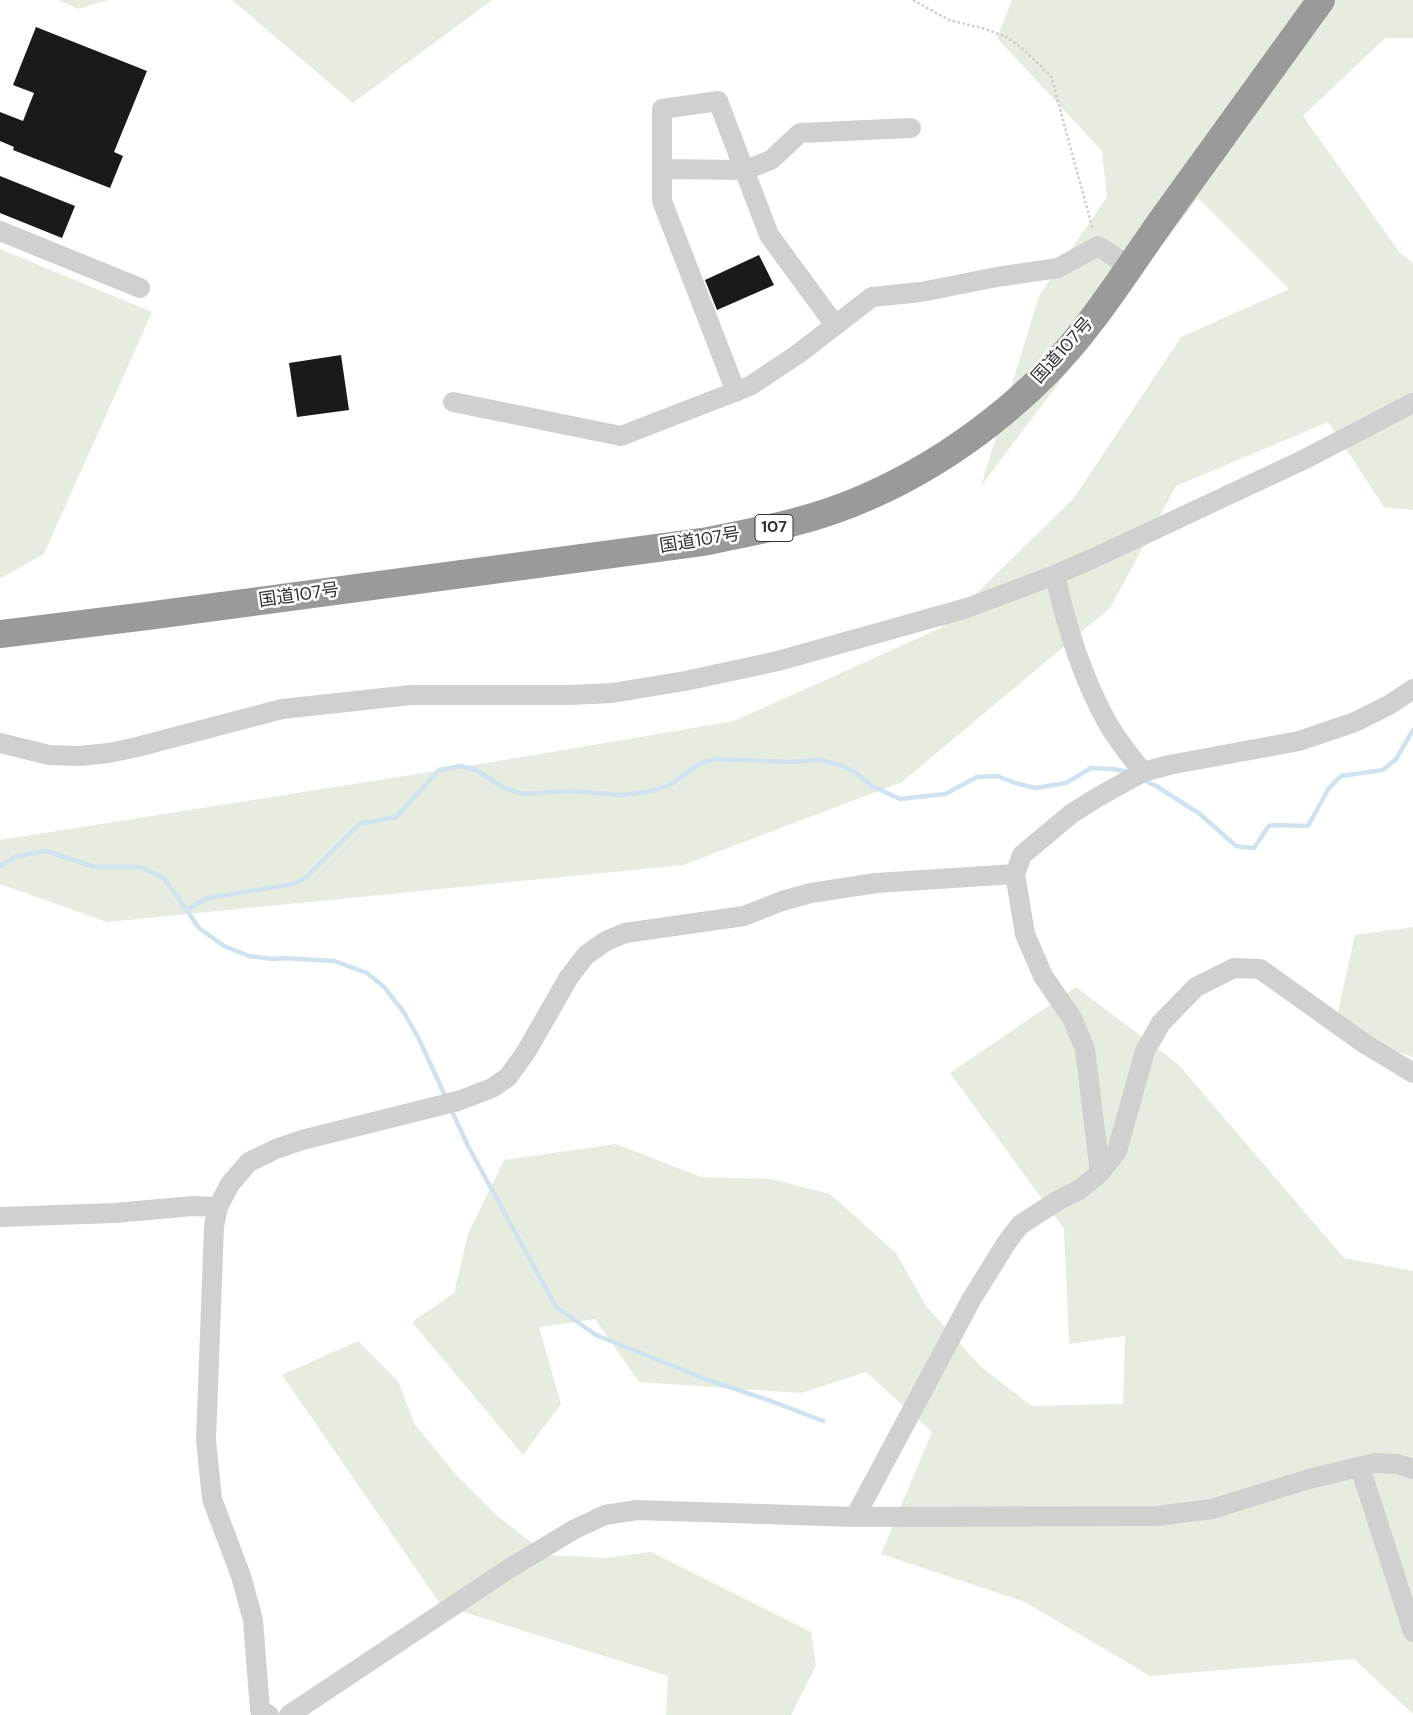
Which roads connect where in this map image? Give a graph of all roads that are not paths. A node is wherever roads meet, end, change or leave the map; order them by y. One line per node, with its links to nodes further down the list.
1 (1321, 0): 6 (highway, 国道107号 / 107)
2 (911, 128): 4 (street)
3 (662, 169): 4 (street); 4 (street); 9 (street)
4 (745, 170): 8 (street)
5 (0, 231): 7 (street)
6 (1129, 266): 8 (street); 13 (highway, 国道107号 / 107)
7 (140, 288)
8 (835, 325): 9 (street)
9 (736, 392): 10 (street)
10 (453, 402)
11 (1413, 403): 12 (street)
12 (1055, 575): 15 (street); 16 (street)
13 (0, 634)
14 (1413, 689): 16 (street)
15 (0, 743)
16 (1143, 772): 17 (street)
17 (1015, 874): 19 (street); 20 (street)
18 (1413, 1073): 19 (street)
19 (1100, 1173): 24 (street)
20 (218, 1207): 21 (street); 26 (street)
21 (0, 1217)
22 (1360, 1467): 23 (street); 24 (street); 25 (street)
23 (1413, 1469)
24 (855, 1517): 27 (street)
25 (1413, 1632)
26 (269, 1715)
27 (289, 1715)

